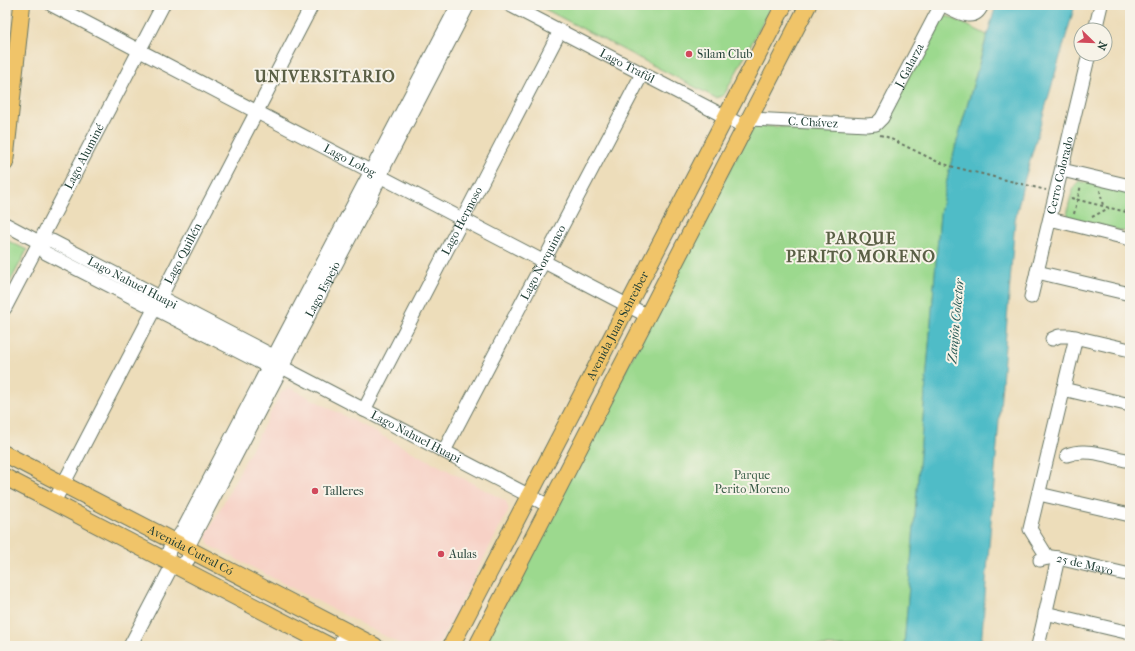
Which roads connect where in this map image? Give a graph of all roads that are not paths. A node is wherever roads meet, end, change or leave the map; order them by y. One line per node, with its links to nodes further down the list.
1 (22, 5): 22 (main road)
2 (52, 5): 15 (street, Lago Lolog)
3 (163, 5): 15 (street, Lago Aluminé)
4 (312, 5): 18 (street, Lago Quillén)
5 (458, 5): 24 (street, Lago Espejo)
6 (468, 5): 24 (street, Lago Espejo)
7 (510, 5): 14 (street, Lago Trafúl)
8 (784, 5): 19 (main road, Avenida Juan Schreiber)
9 (808, 5): 20 (main road, Avenida Juan Schreiber)
10 (942, 5): 12 (street); 21 (street, J. Galarza)
11 (1101, 5): 13 (street)
12 (977, 10)
13 (1097, 22)
14 (560, 31): 17 (street, Lago Trafúl); 26 (street, Lago Hermoso)
15 (139, 50): 18 (street, Lago Lolog); 30 (street, Lago Aluminé)
16 (1087, 62): 23 (street, Cerro Colorado)
17 (642, 74): 19 (street, Lago Trafúl); 31 (street, Lago Ñorquinco)
18 (257, 112): 24 (street, Lago Lolog); 35 (street, Lago Quillén)
19 (726, 117): 20 (street, Lago Trafúl); 36 (main road, Avenida Juan Schreiber)
20 (747, 123): 21 (street, C. Chávez); 38 (main road, Avenida Juan Schreiber)
21 (878, 129)
22 (5, 163)
23 (1062, 170): 25 (street); 27 (street, Cerro Colorado)
24 (376, 174): 26 (street, Lago Lolog); 42 (street, Lago Espejo); 43 (street, Lago Espejo)
25 (1130, 186)
26 (462, 219): 31 (street, Lago Lolog); 46 (street, Lago Hermoso)
27 (1050, 219): 29 (street); 32 (street, Cerro Colorado)
28 (5, 224): 30 (street, Lago Nahuel Huapi)
29 (1130, 239)
30 (39, 242): 35 (street, Lago Nahuel Huapi); 37 (street, Lago Aluminé)
31 (544, 262): 36 (street, Lago Lolog); 47 (street, Lago Ñorquinco)
32 (1037, 272): 33 (street); 34 (street, Cerro Colorado)
33 (1130, 294)
34 (1031, 297)
35 (158, 303): 42 (street, Lago Nahuel Huapi); 52 (street, Lago Quillén)
36 (628, 306): 38 (street, Lago Lolog); 54 (main road, Avenida Juan Schreiber)
37 (5, 308)
38 (648, 316): 56 (main road, Avenida Juan Schreiber)
39 (1076, 337): 40 (street); 41 (street); 44 (street)
40 (1052, 339)
41 (1130, 350)
42 (271, 362): 43 (street, Lago Nahuel Huapi); 58 (street, Lago Espejo)
43 (282, 367): 46 (street, Lago Nahuel Huapi); 59 (street, Lago Espejo)
44 (1063, 389): 45 (street); 53 (street)
45 (1130, 405)
46 (364, 410): 47 (street, Lago Nahuel Huapi)
47 (444, 452): 54 (street, Lago Nahuel Huapi)
48 (5, 454): 52 (main road, Avenida Cutral Có)
49 (1067, 455): 50 (street)
50 (1130, 461)
51 (5, 476): 55 (main road, Avenida Cutral Có)
52 (64, 484): 55 (street, Lago Quillén); 58 (main road, Avenida Cutral Có)
53 (1039, 494): 57 (street); 60 (street)
54 (529, 496): 56 (street, Lago Nahuel Huapi); 70 (main road, Avenida Juan Schreiber)
55 (54, 502): 61 (main road, Avenida Cutral Có)
56 (549, 506): 71 (main road, Avenida Juan Schreiber)
57 (1130, 516)
58 (175, 542): 59 (main road, Avenida Cutral Có); 61 (street, Lago Espejo)
59 (190, 550): 61 (street, Lago Espejo); 64 (main road, Avenida Cutral Có)
60 (1049, 559): 62 (street, 25 de Mayo); 63 (street)
61 (173, 564): 66 (street); 67 (main road, Avenida Cutral Có)
62 (1130, 575)
63 (1046, 613): 65 (street); 72 (street)
64 (346, 631): 68 (street); 69 (main road, Avenida Cutral Có)
65 (1130, 633)
66 (130, 646)
67 (330, 646)
68 (339, 646)
69 (375, 646)
70 (451, 646)
71 (477, 646)
72 (1038, 646)

